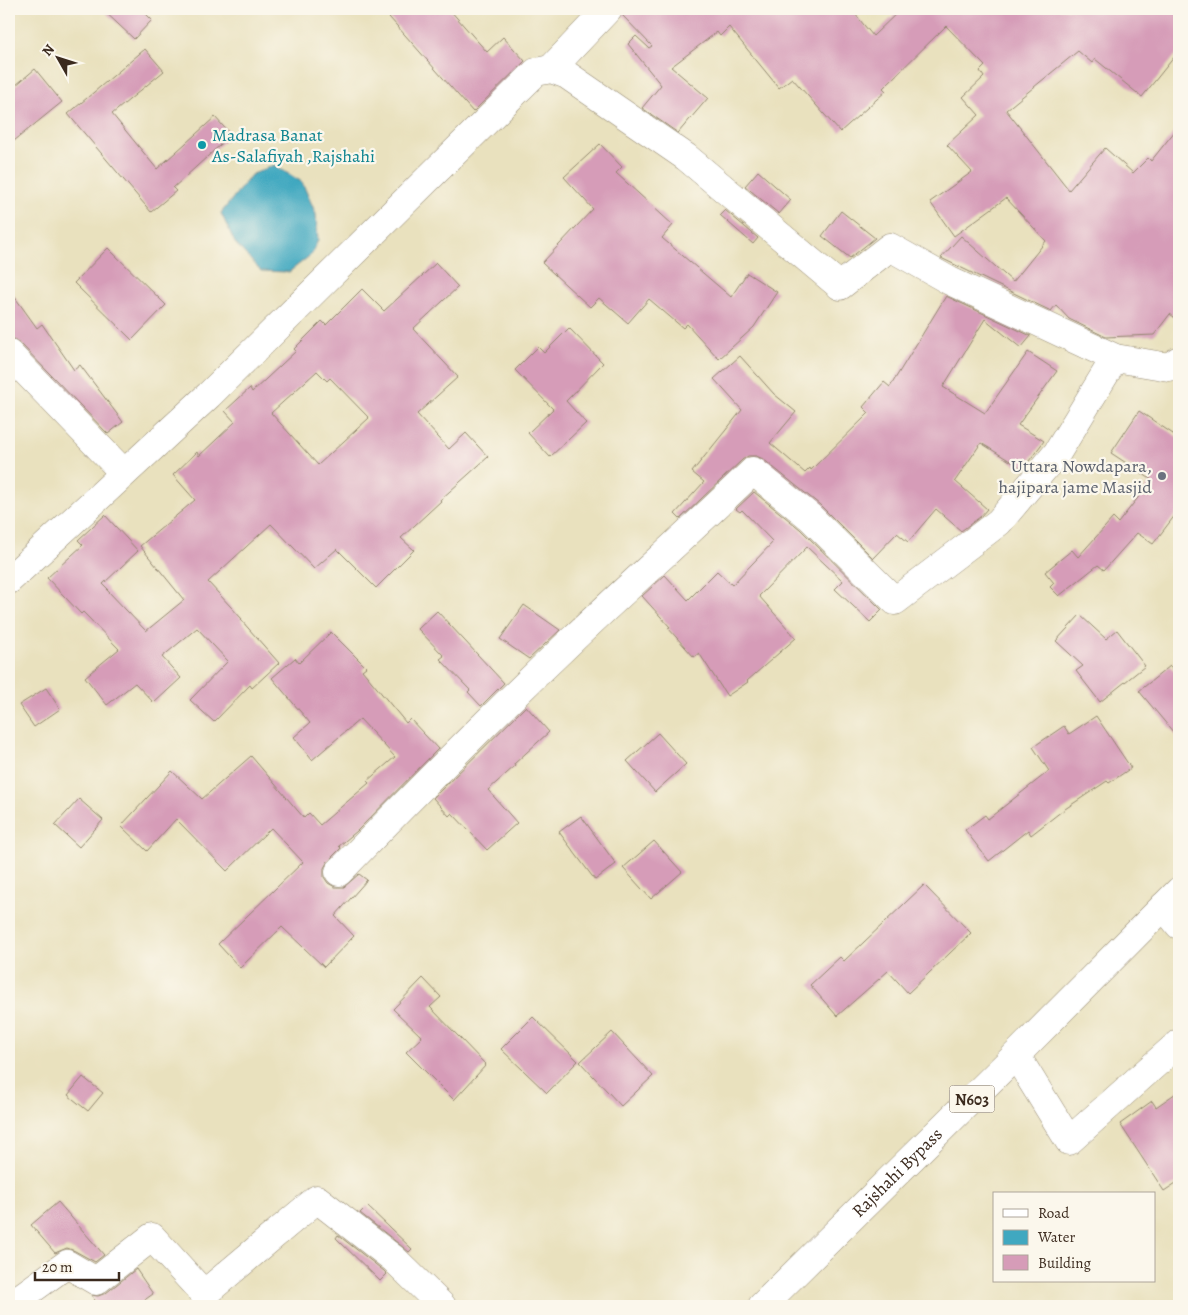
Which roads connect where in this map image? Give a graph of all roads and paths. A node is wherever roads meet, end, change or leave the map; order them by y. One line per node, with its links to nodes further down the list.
1 (608, 9): 2 (main road)
2 (551, 69): 4 (main road); 6 (main road)
3 (9, 354): 6 (main road)
4 (1114, 358): 5 (main road); 8 (main road)
5 (1179, 360)
6 (124, 474): 7 (main road)
7 (9, 580)
8 (338, 872)
9 (1174, 907): 11 (main road, Rajshahi Bypass / N603)
10 (1179, 1043): 11 (main road)
11 (1016, 1055): 14 (main road, Rajshahi Bypass / N603)
12 (9, 1306): 13 (main road)
13 (442, 1306)
14 (762, 1306)

